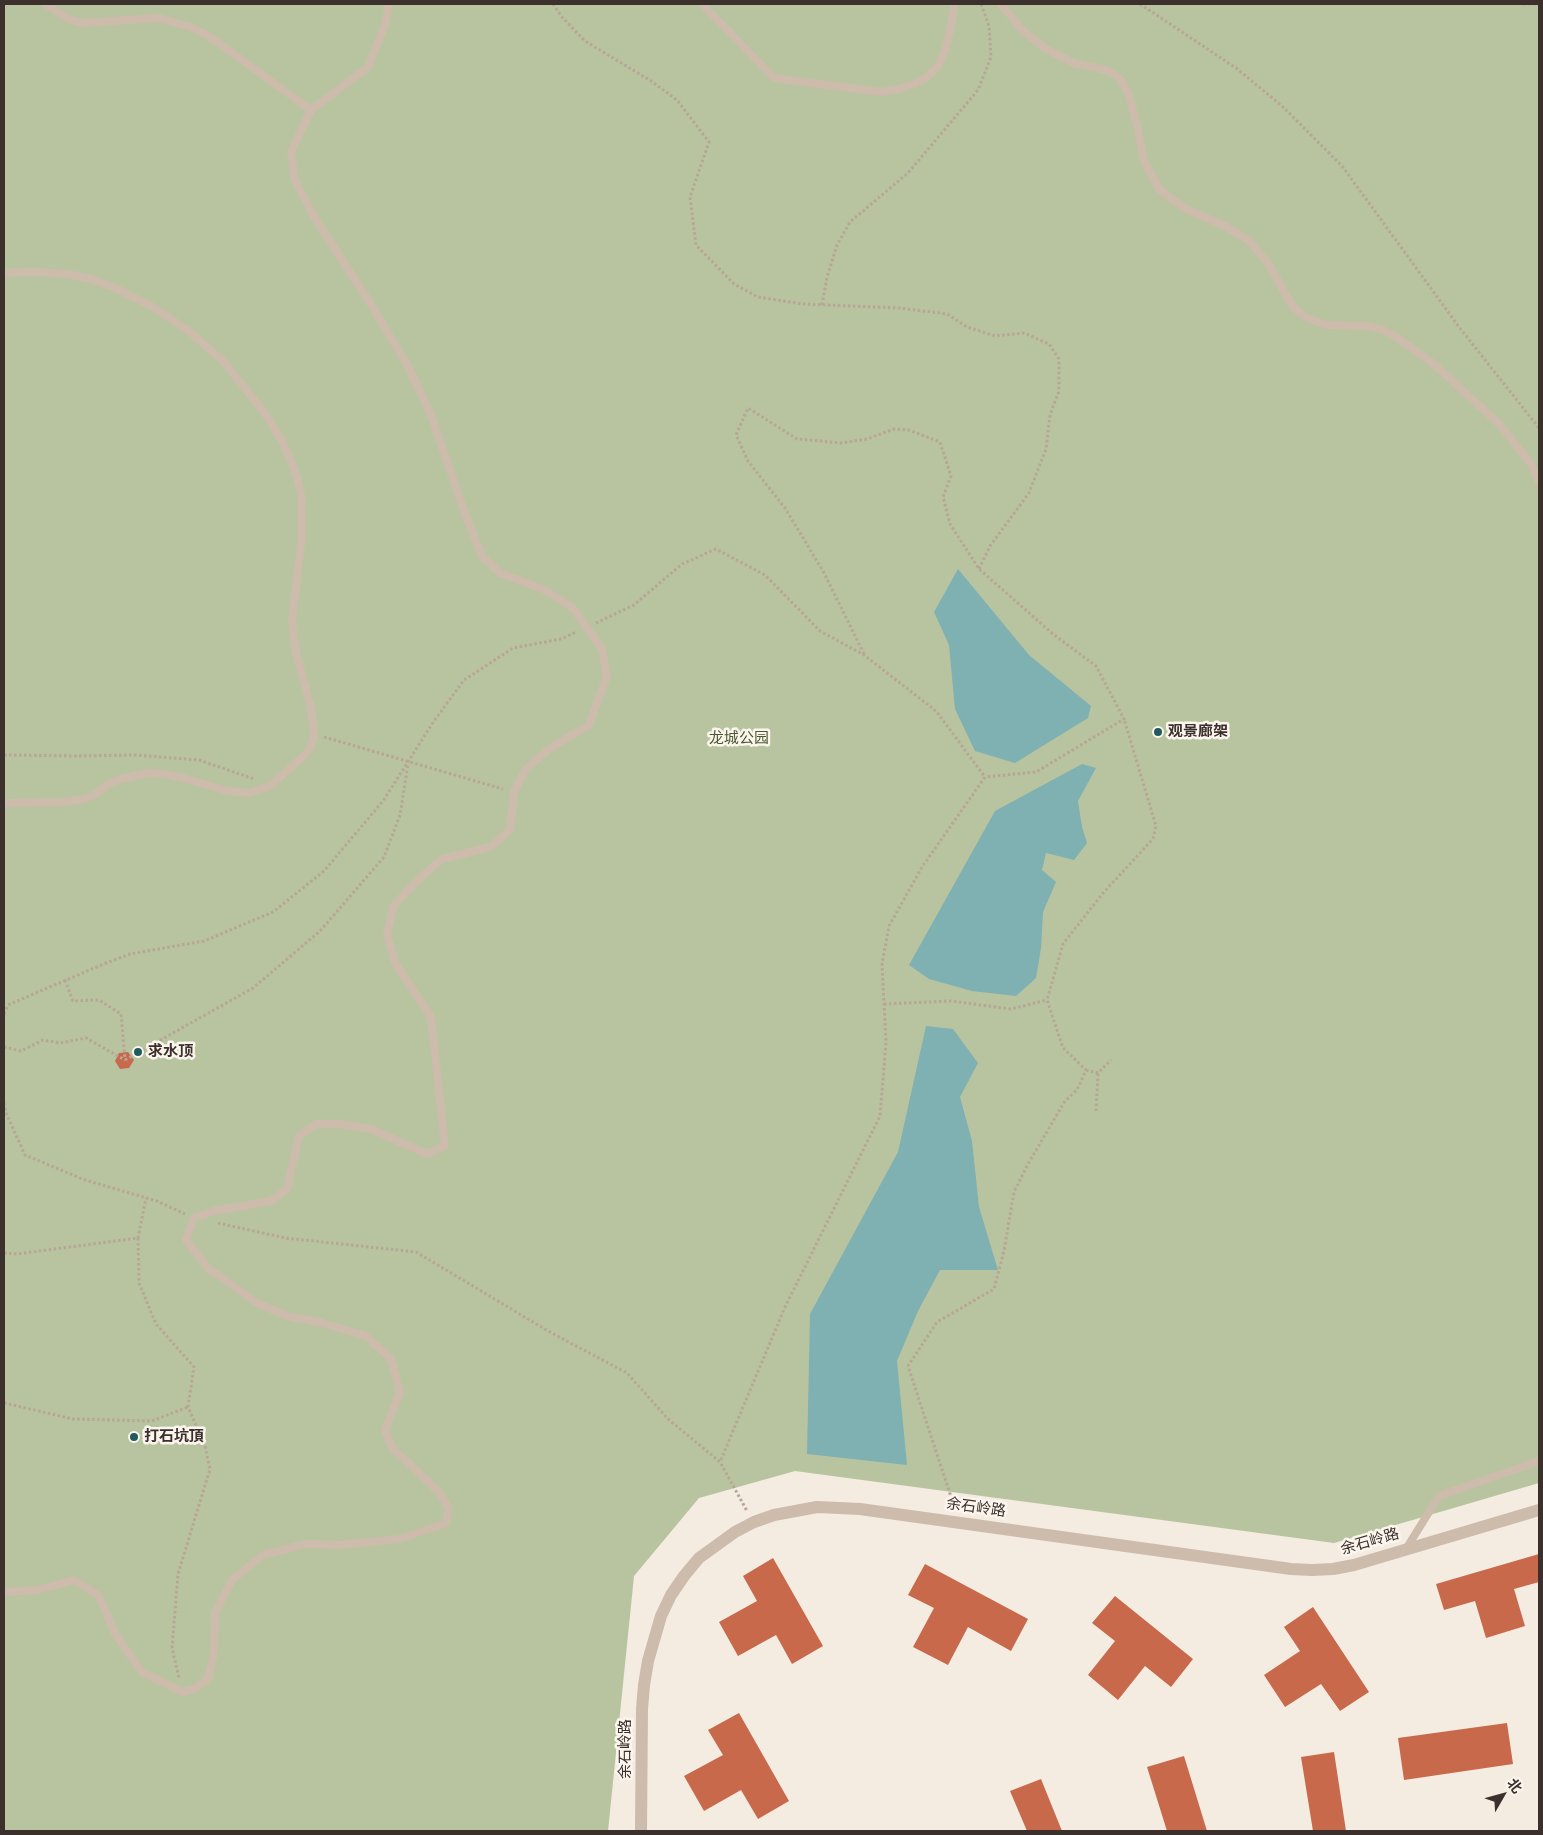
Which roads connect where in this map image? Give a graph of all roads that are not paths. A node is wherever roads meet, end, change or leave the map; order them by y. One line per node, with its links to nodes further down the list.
1 (45, 4): 6 (lane)
2 (389, 4): 6 (lane)
3 (702, 4): 4 (lane)
4 (954, 4)
5 (1002, 4): 8 (lane)
6 (311, 110): 13 (lane)
7 (4, 273): 9 (lane)
8 (1539, 482)
9 (4, 803)
10 (1539, 1462): 12 (lane)
11 (1539, 1510): 12 (street, 余石岭路)
12 (1406, 1548): 14 (street, 余石岭路)
13 (4, 1592)
14 (641, 1831)

